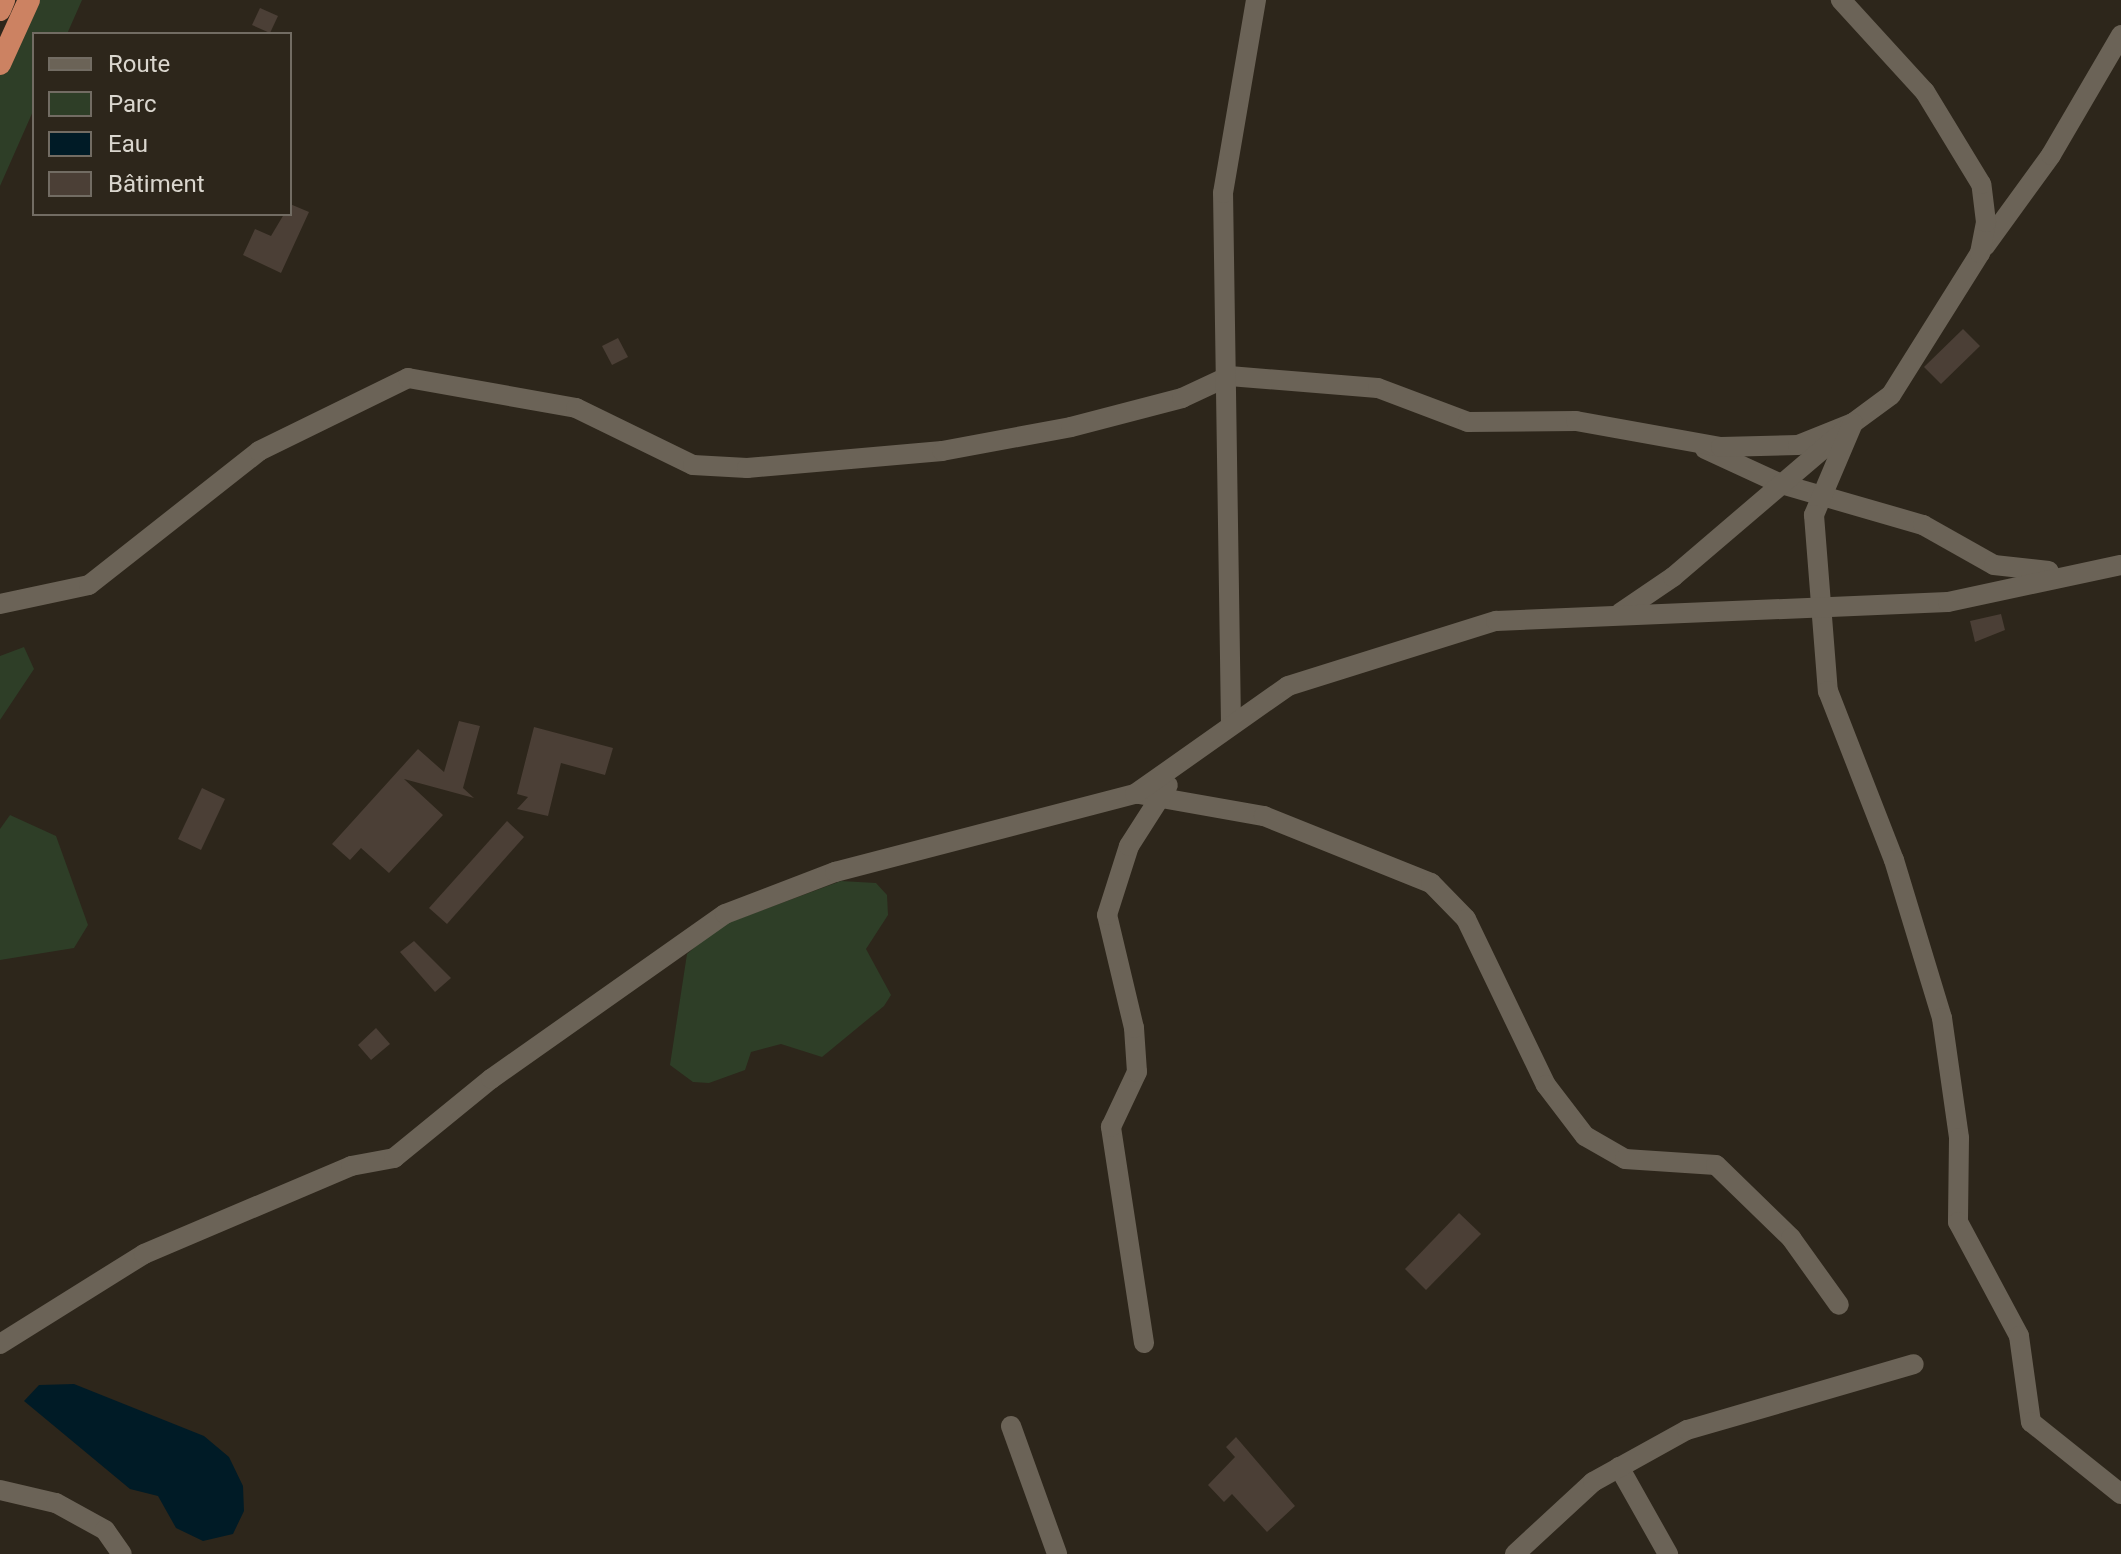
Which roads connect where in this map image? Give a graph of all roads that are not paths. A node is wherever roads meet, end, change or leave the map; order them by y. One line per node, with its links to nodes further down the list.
1 (4, 0): 5 (highway)
2 (29, 0): 7 (highway)
3 (1256, 0): 9 (street)
4 (1841, 0): 8 (street)
5 (0, 10)
6 (2121, 35): 8 (street)
7 (0, 64)
8 (1980, 253): 10 (street)
9 (1229, 376): 11 (street); 16 (street); 19 (street)
10 (1853, 423): 11 (street); 12 (street); 13 (street)
11 (1683, 438): 12 (street)
12 (1781, 484): 13 (street); 18 (street)
13 (1820, 498): 15 (street); 17 (street)
14 (2121, 565): 15 (street)
15 (2062, 573): 17 (street)
16 (0, 604)
17 (1821, 610): 18 (street); 30 (street)
18 (1619, 614): 19 (street)
19 (1231, 724): 20 (street)
20 (1176, 771): 21 (street); 22 (street)
21 (1163, 793): 22 (street); 23 (street); 24 (street)
22 (1135, 794): 25 (street)
23 (1839, 1305)
24 (1144, 1343)
25 (0, 1344)
26 (1914, 1364): 28 (street)
27 (1011, 1426): 32 (street)
28 (1619, 1467): 33 (street); 34 (street)
29 (0, 1490): 31 (street)
30 (2121, 1494)
31 (122, 1554)
32 (1057, 1554)
33 (1515, 1554)
34 (1668, 1554)

